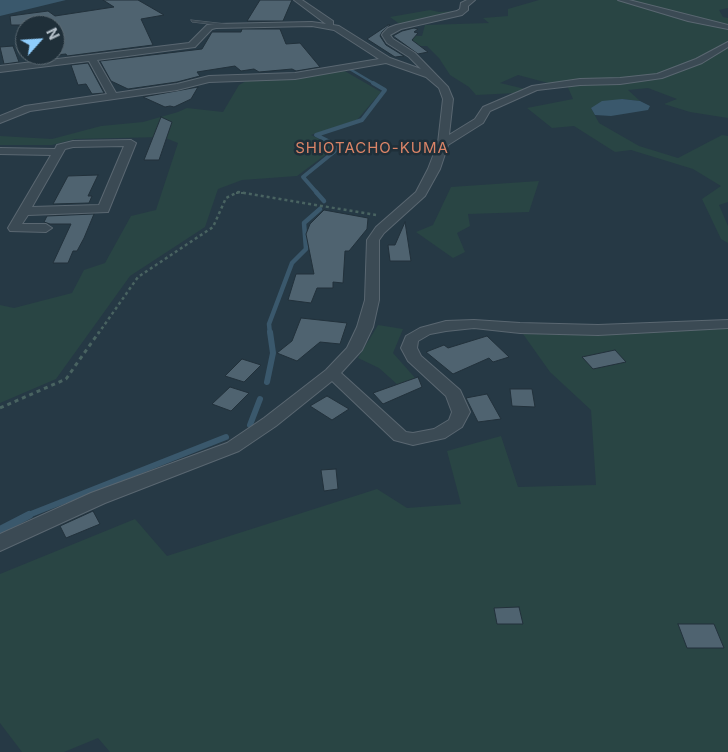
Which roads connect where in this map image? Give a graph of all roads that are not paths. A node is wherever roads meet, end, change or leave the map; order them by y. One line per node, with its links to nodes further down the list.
1 (297, 0): 6 (street)
2 (472, 0): 12 (street)
3 (621, 0): 7 (street)
4 (192, 21): 5 (lane)
5 (226, 24): 6 (street); 9 (street)
6 (329, 26): 10 (street)
7 (728, 26)
8 (728, 44): 15 (street)
9 (92, 59): 11 (street); 13 (street)
10 (387, 60): 12 (street); 13 (street)
11 (0, 69)
12 (429, 75): 15 (street)
13 (113, 96): 14 (street)
14 (0, 120)
15 (443, 143): 21 (street)
16 (0, 151): 17 (street)
17 (58, 152): 18 (street); 18 (street)
18 (24, 211): 19 (street)
19 (46, 228)
20 (728, 324): 21 (street)
21 (332, 373): 22 (street)
22 (0, 543)

